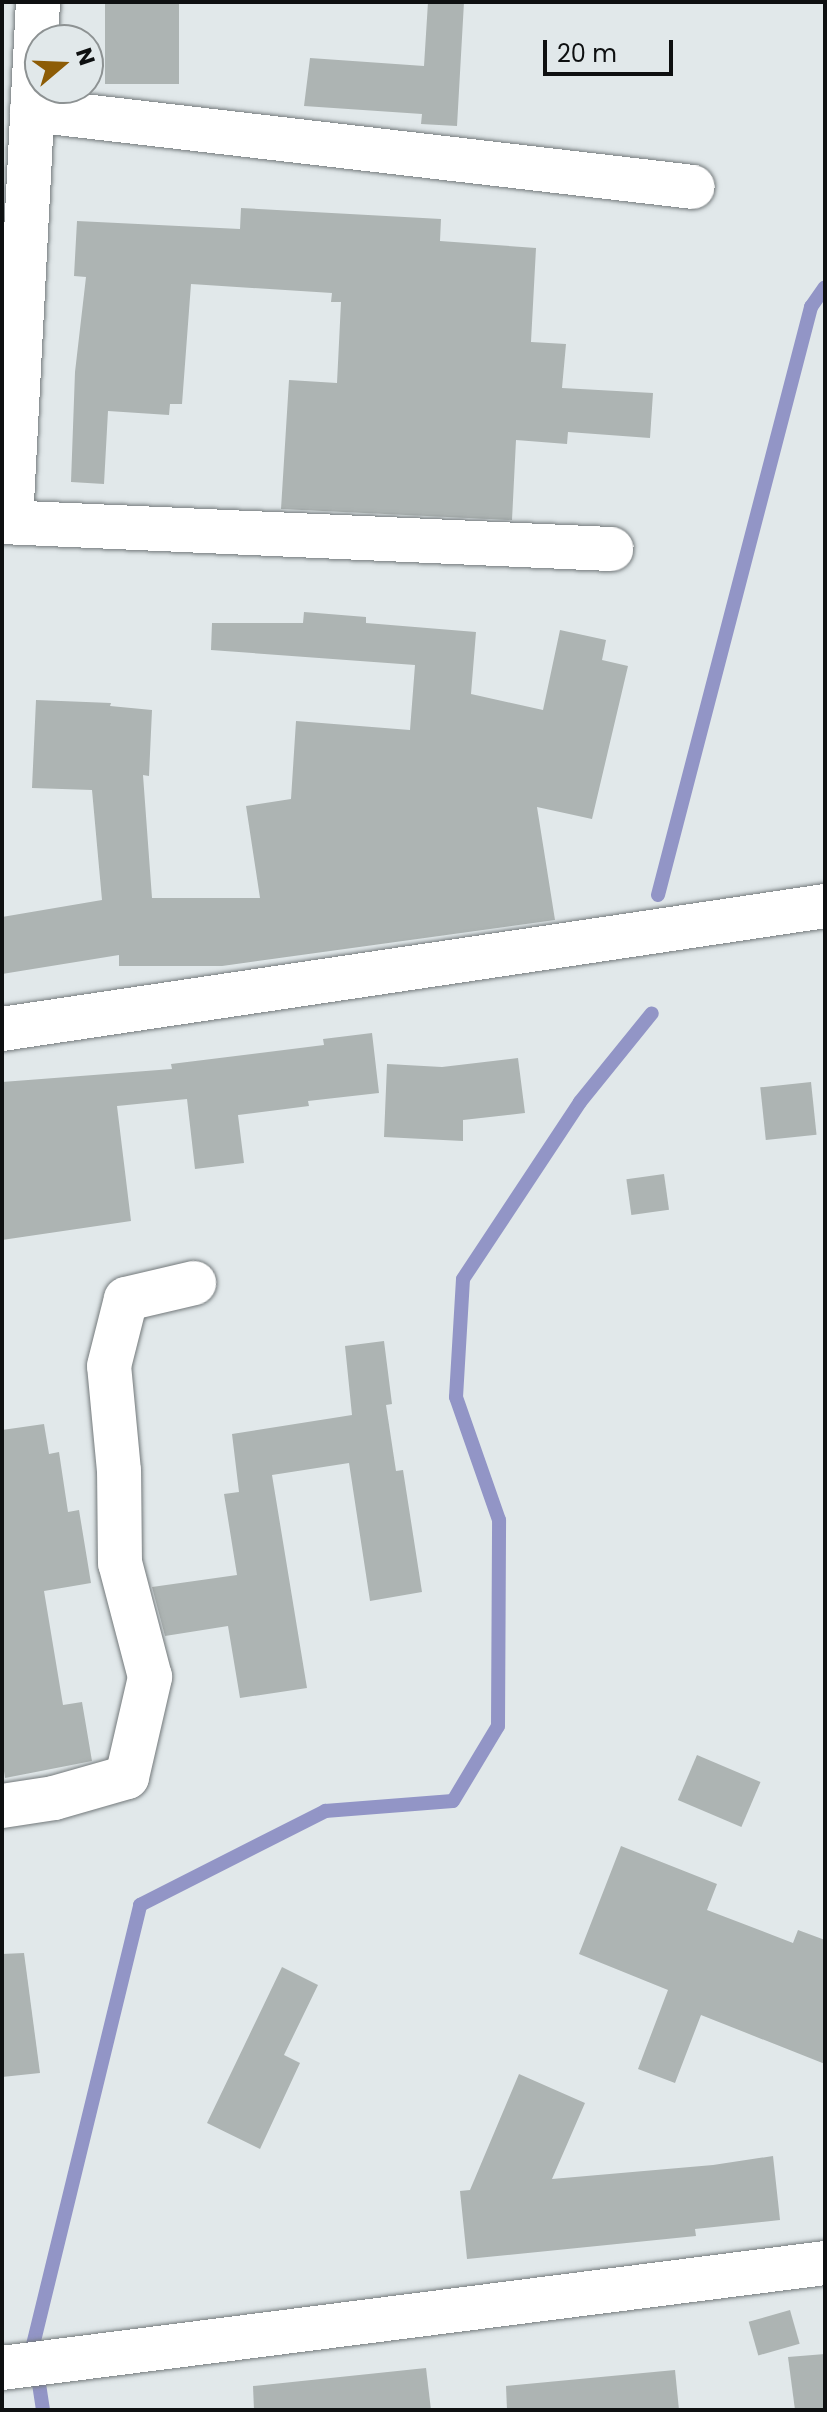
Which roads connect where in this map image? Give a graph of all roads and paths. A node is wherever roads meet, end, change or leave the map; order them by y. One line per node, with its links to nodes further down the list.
1 (38, 2): 2 (street)
2 (32, 110): 3 (street); 4 (street)
3 (693, 187)
4 (7, 522): 5 (street)
5 (611, 549)
6 (825, 906): 7 (street)
7 (2, 1029)
8 (194, 1283): 9 (street)
9 (2, 1806)
10 (825, 2263): 11 (street)
11 (6, 2368)

